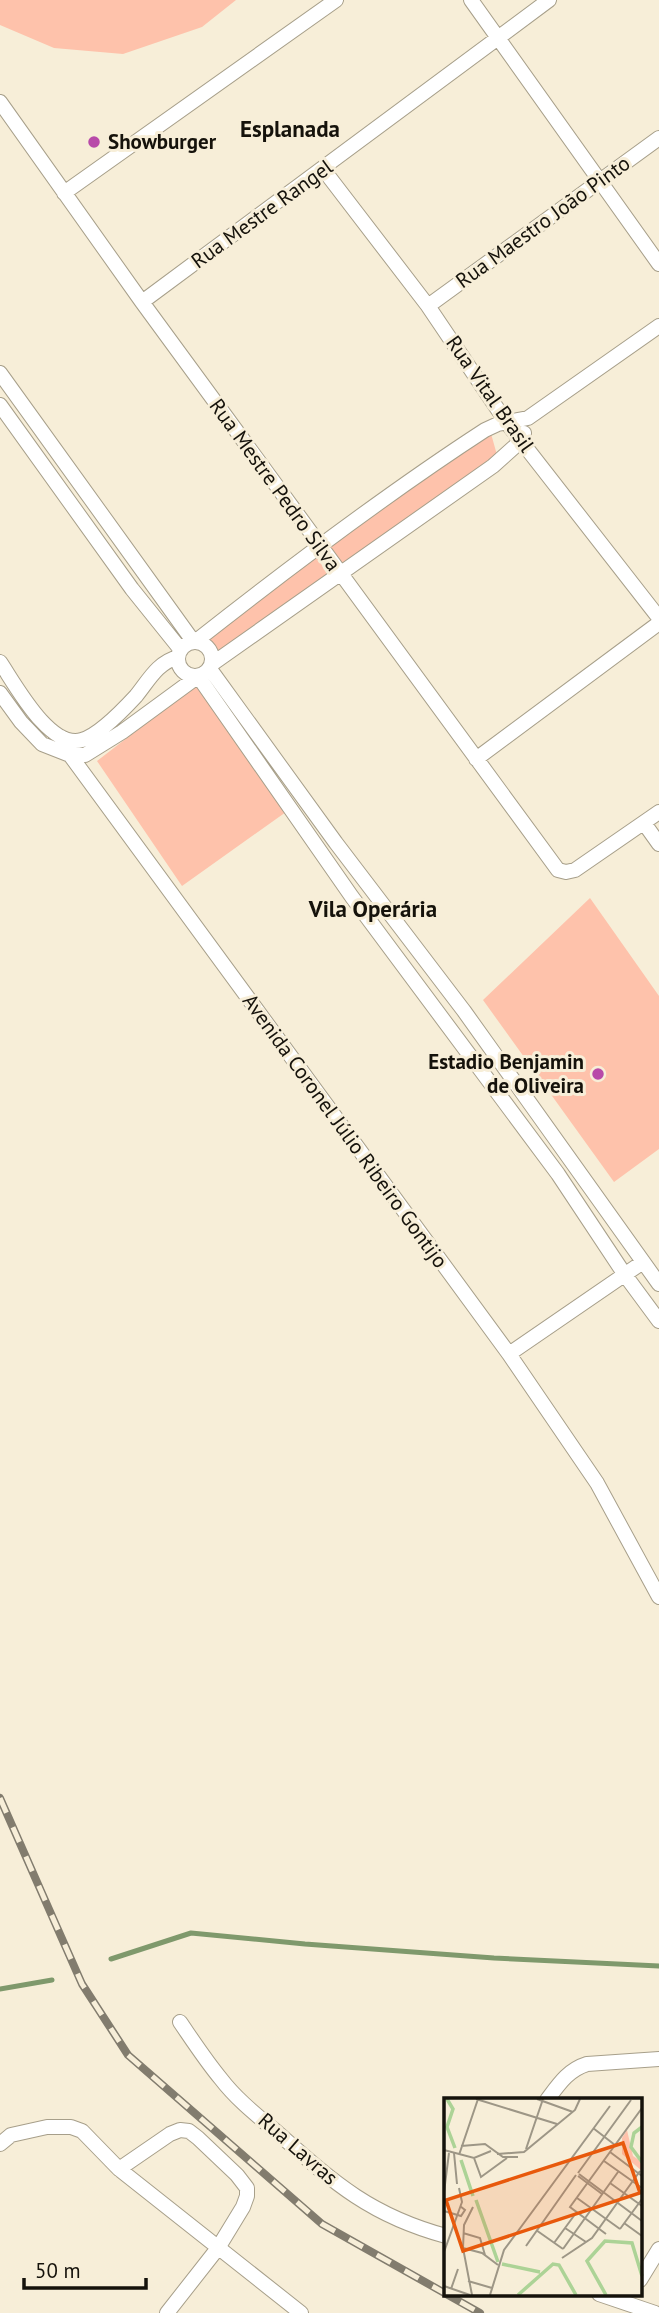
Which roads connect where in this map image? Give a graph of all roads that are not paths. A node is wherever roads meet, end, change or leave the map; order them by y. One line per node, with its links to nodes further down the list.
1 (336, 0): 9 (street)
2 (471, 0): 4 (street)
3 (549, 0): 4 (street, Rua Mestre Rangel)
4 (498, 38): 7 (street, Rua Mestre Rangel); 8 (street)
5 (0, 103): 9 (street, Rua Mestre Pedro Silva)
6 (659, 138): 8 (street, Rua Maestro João Pinto)
7 (323, 169): 11 (street, Rua Mestre Rangel); 12 (street, Rua Vital Brasil)
8 (599, 181): 10 (street); 12 (street, Rua Maestro João Pinto)
9 (64, 193): 11 (street, Rua Mestre Pedro Silva)
10 (659, 264)
11 (142, 302): 21 (street, Rua Mestre Pedro Silva)
12 (428, 306): 17 (street, Rua Vital Brasil)
13 (659, 326): 16 (street)
14 (0, 373): 19 (street)
15 (0, 405): 20 (street)
16 (528, 418): 17 (street); 18 (street)
17 (507, 423): 18 (street, Rua Vital Brasil); 21 (street)
18 (522, 440): 22 (street); 23 (street, Rua Vital Brasil)
19 (77, 480): 20 (street); 24 (street)
20 (62, 492): 25 (street)
21 (319, 544): 22 (street, Rua Mestre Pedro Silva); 24 (street)
22 (340, 574): 27 (street); 31 (street, Rua Mestre Pedro Silva)
23 (659, 620): 31 (street)
24 (195, 641): 25 (street); 27 (street)
25 (179, 653): 27 (street); 29 (street)
26 (0, 663): 29 (street)
27 (204, 672): 30 (street); 34 (street); 36 (street)
28 (0, 693): 30 (street, Avenida Coronel Júlio Ribeiro Gontijo)
29 (61, 737): 30 (street)
30 (70, 755): 41 (street, Avenida Coronel Júlio Ribeiro Gontijo)
31 (476, 759): 33 (street, Rua Mestre Pedro Silva)
32 (659, 812): 33 (street)
33 (643, 823): 35 (street)
34 (335, 843): 36 (street); 37 (street)
35 (659, 844)
36 (322, 853): 38 (street)
37 (643, 1262): 38 (street); 39 (street)
38 (625, 1275): 40 (street); 41 (street)
39 (659, 1284)
40 (659, 1321)
41 (509, 1354): 42 (street, Avenida Coronel Júlio Ribeiro Gontijo)
42 (659, 1597)
43 (180, 2022): 48 (street, Rua Lavras)
44 (659, 2059): 45 (street)
45 (548, 2098)
46 (0, 2144): 47 (street)
47 (119, 2169): 49 (street); 49 (street)
48 (444, 2236)
49 (218, 2248): 54 (street); 55 (street)
50 (659, 2249): 51 (street)
51 (642, 2277)
52 (611, 2296): 53 (street)
53 (628, 2299): 56 (street)
54 (167, 2313)
55 (301, 2313)
56 (655, 2313)

